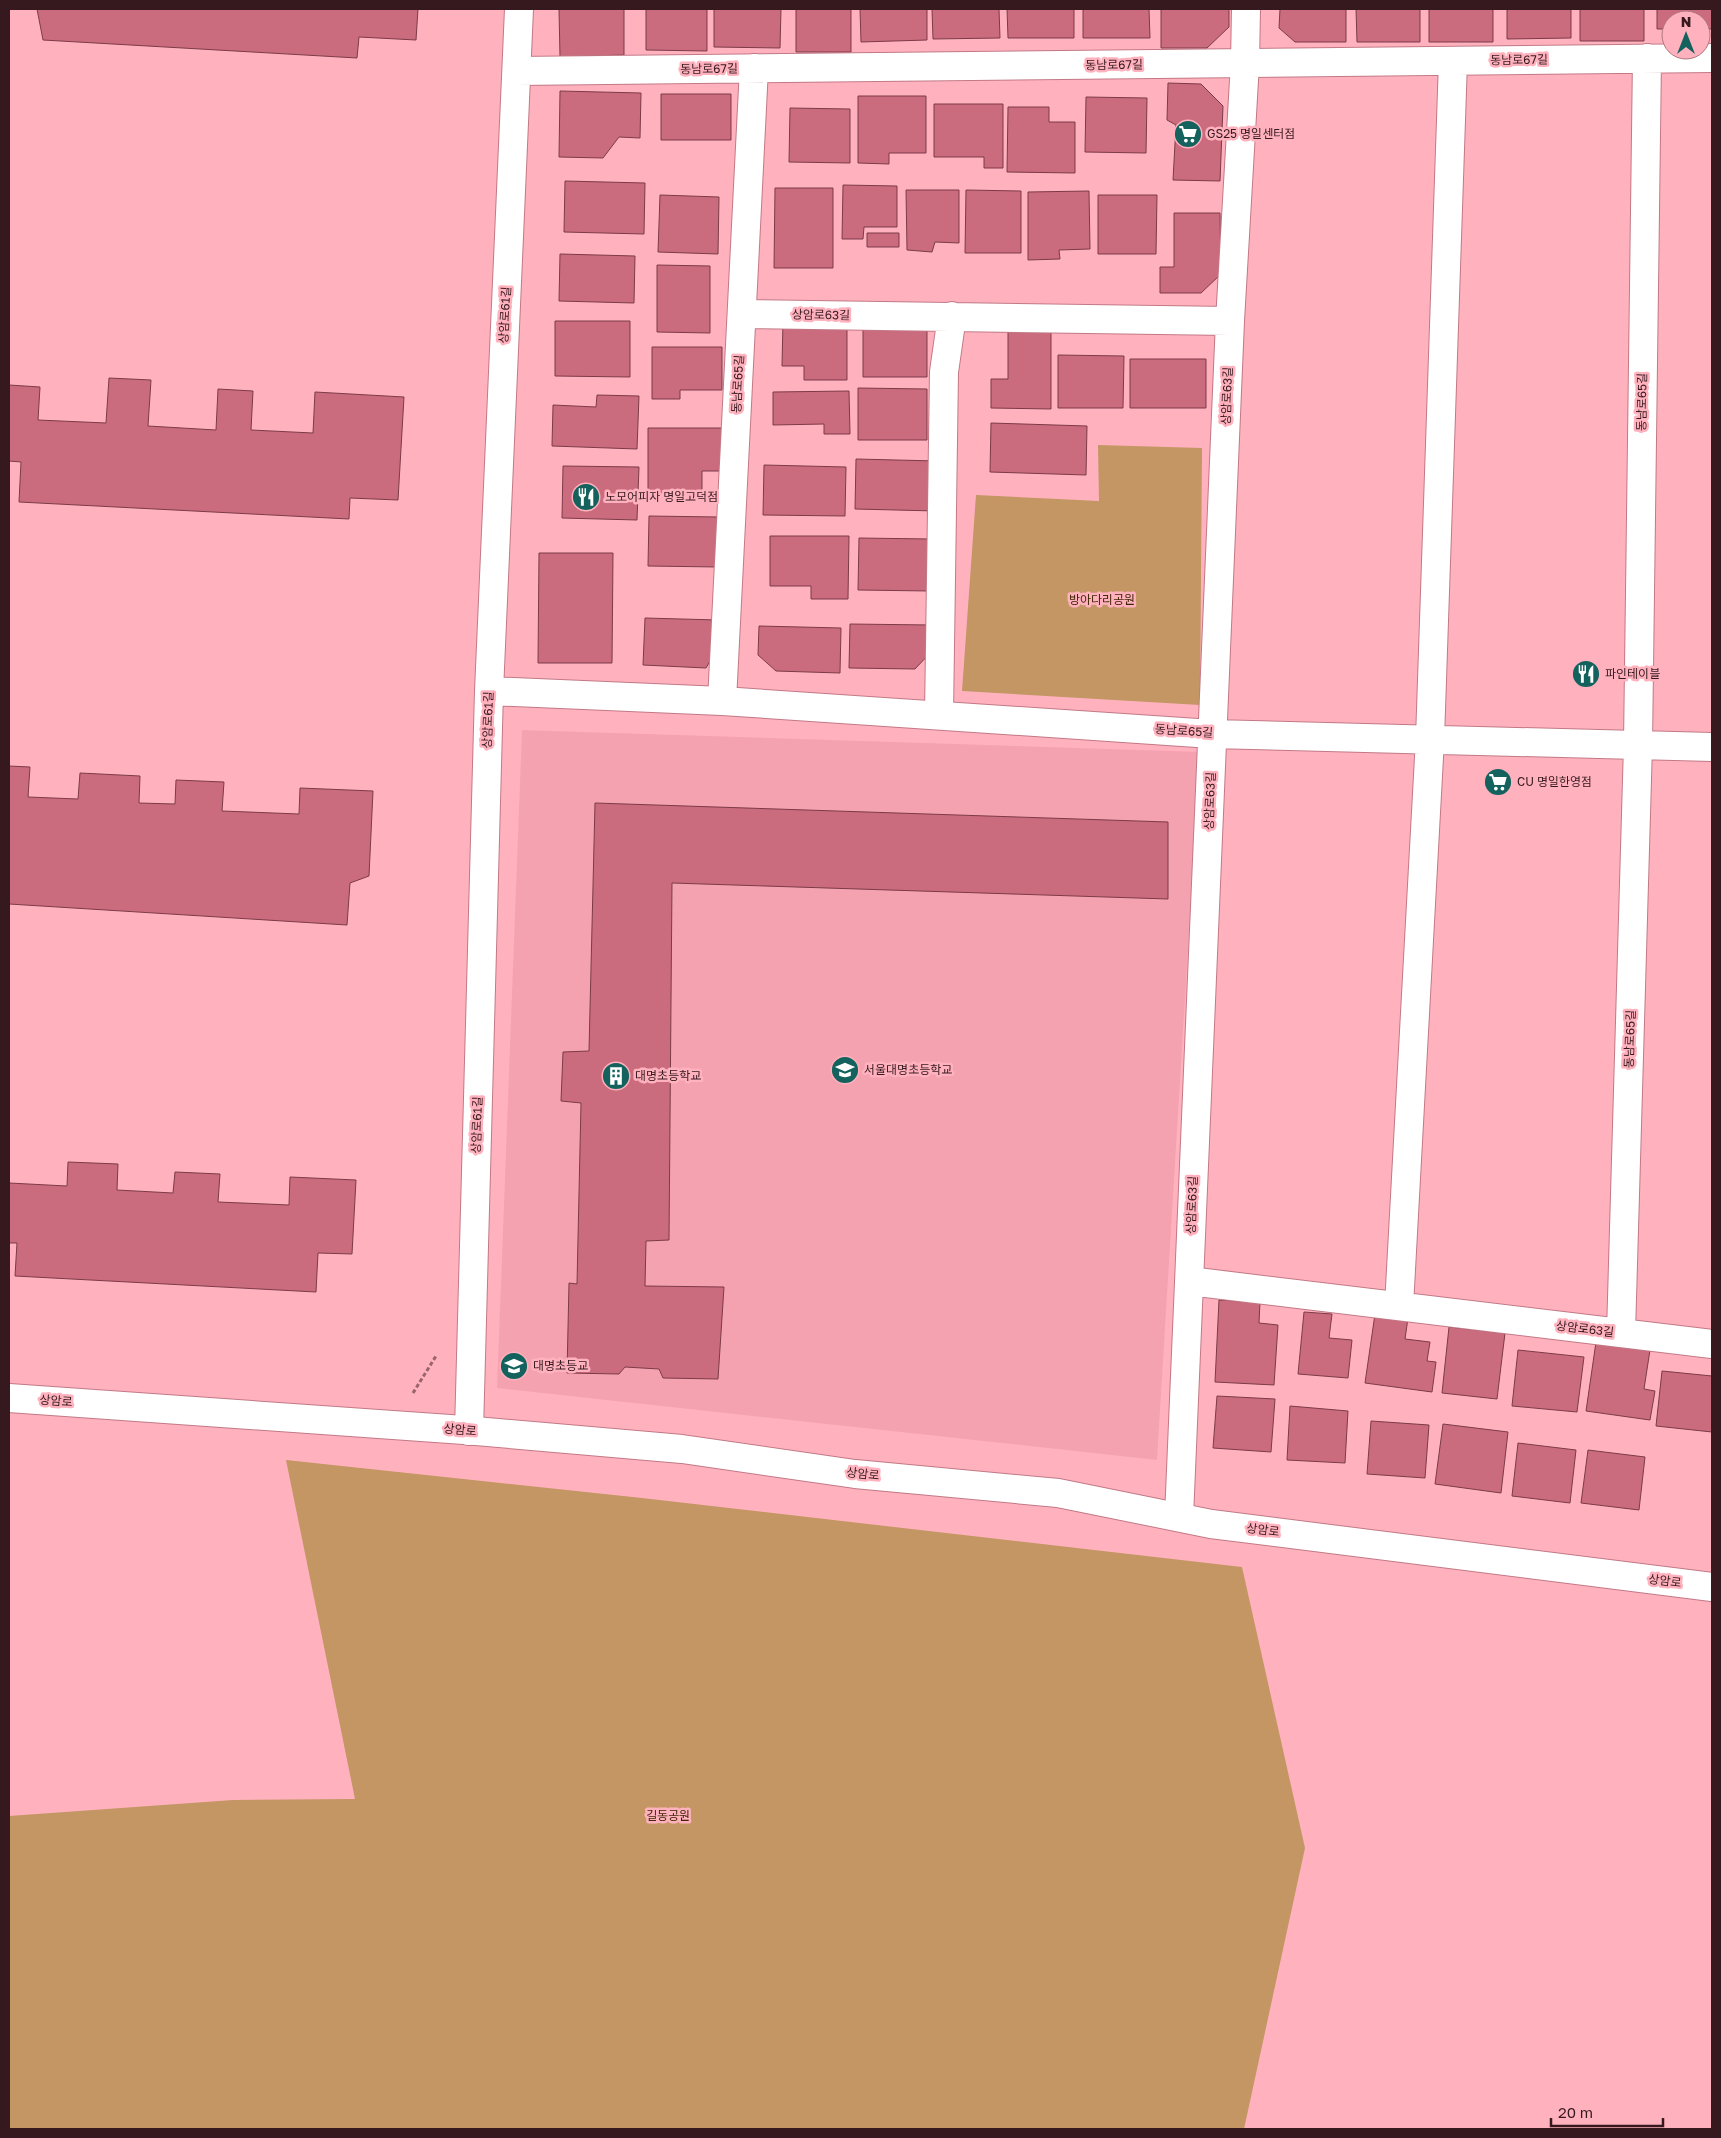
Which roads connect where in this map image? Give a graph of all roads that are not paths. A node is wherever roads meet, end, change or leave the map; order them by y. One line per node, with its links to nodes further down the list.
1 (519, 9): 8 (street, 상암로61길)
2 (1246, 9): 6 (street, 상암로63길)
3 (1647, 58): 4 (street, 동남로67길); 5 (street, 동남로67길); 17 (street, 동남로65길)
4 (1712, 58)
5 (1453, 61): 6 (street, 동남로67길); 16 (street)
6 (1245, 63): 7 (street, 동남로67길); 11 (street, 상암로63길)
7 (754, 68): 8 (street, 동남로67길); 9 (street, 동남로65길)
8 (516, 71): 12 (street, 상암로61길)
9 (742, 314): 10 (street, 상암로63길); 13 (street, 동남로65길)
10 (952, 316): 11 (street, 상암로63길); 14 (street)
11 (1230, 321): 15 (street, 상암로63길)
12 (489, 691): 13 (street, 동남로65길); 24 (street, 상암로61길)
13 (722, 700): 14 (street, 동남로65길)
14 (939, 715): 15 (street, 동남로65길)
15 (1212, 734): 16 (street, 동남로65길); 19 (street, 상암로63길)
16 (1430, 739): 17 (street, 동남로65길); 20 (street)
17 (1638, 745): 18 (street, 동남로65길); 21 (street, 동남로65길)
18 (1712, 747)
19 (1189, 1281): 20 (street, 상암로63길); 25 (street, 상암로63길)
20 (1399, 1306): 21 (street, 상암로63길)
21 (1621, 1333): 22 (street, 상암로63길)
22 (1712, 1344)
23 (9, 1398): 24 (street, 상암로)
24 (469, 1431): 25 (street, 상암로)
25 (1179, 1517): 26 (street, 상암로)
26 (1712, 1587)

